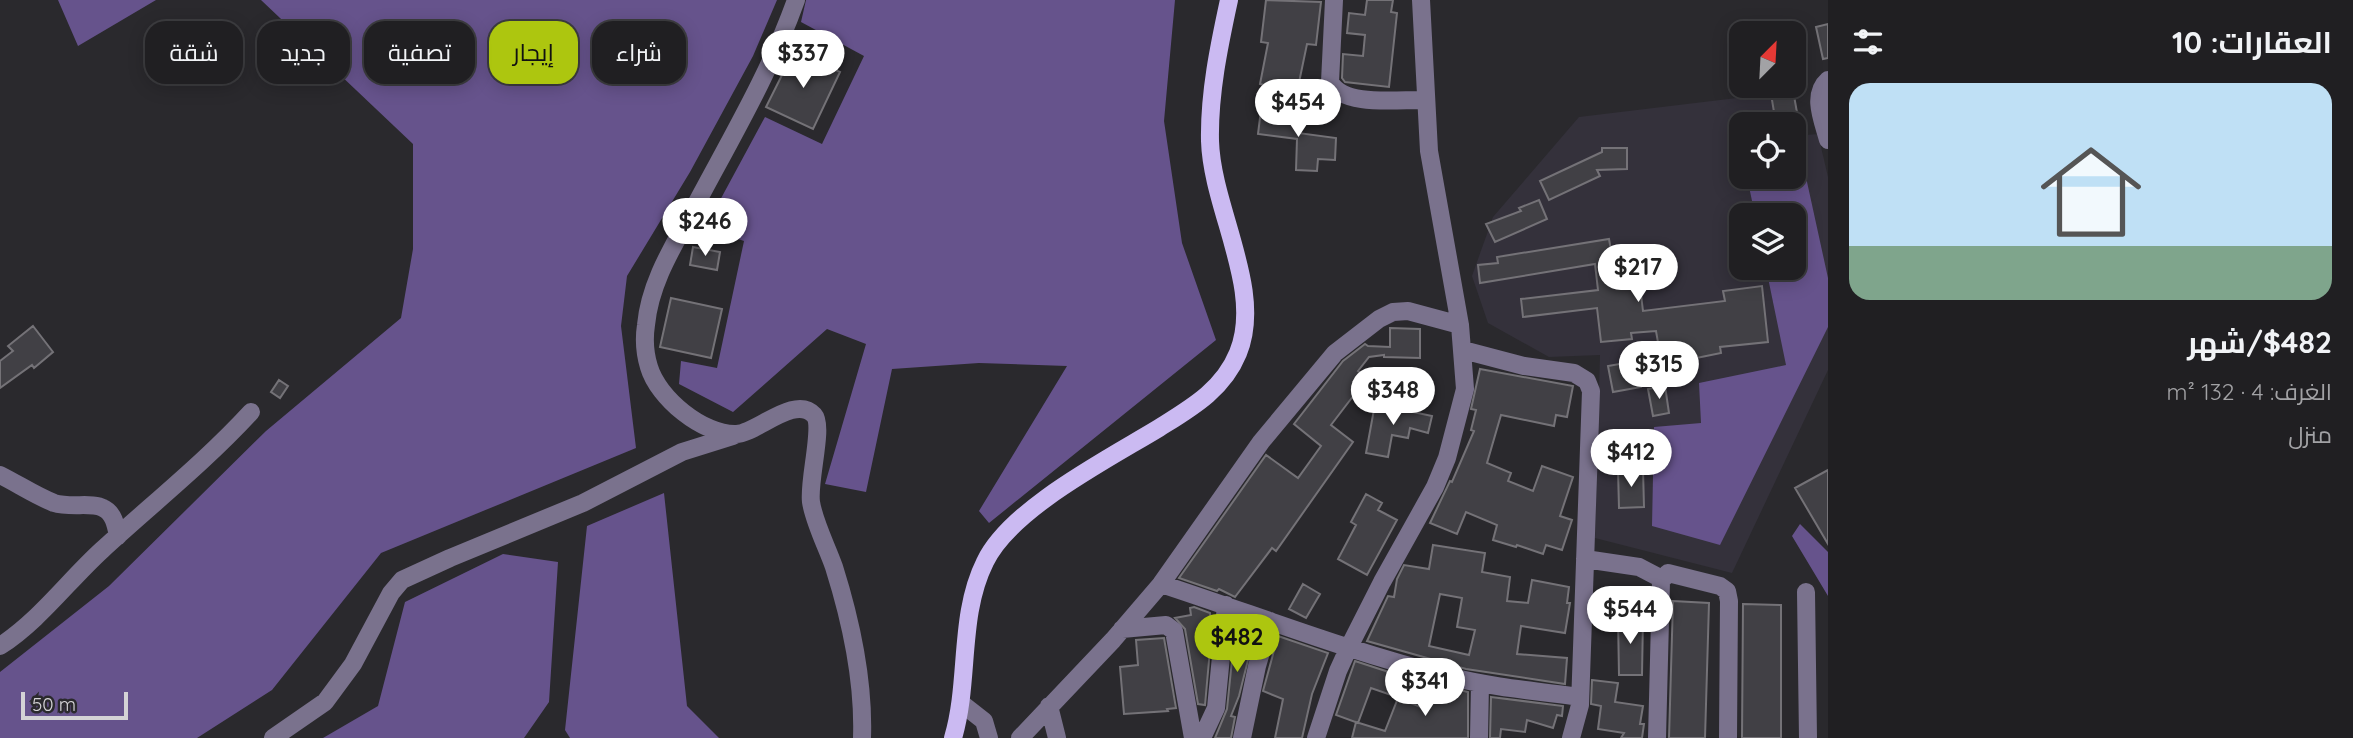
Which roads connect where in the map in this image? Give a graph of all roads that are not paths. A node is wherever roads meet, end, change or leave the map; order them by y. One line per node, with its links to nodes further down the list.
1 (796, 0): 11 (street)
2 (1229, 0): 25 (main road)
3 (1334, 0): 6 (street)
4 (1421, 0): 6 (street)
5 (1828, 80): 7 (street)
6 (1426, 100): 8 (street)
7 (1828, 140)
8 (1460, 325): 9 (street); 16 (street)
9 (1463, 350): 14 (street); 22 (street)
10 (251, 412): 13 (street)
11 (739, 434): 27 (street); 28 (street)
12 (0, 475): 13 (street)
13 (118, 536): 21 (street)
14 (1585, 559): 15 (street); 24 (street)
15 (1662, 579): 39 (street); 40 (street)
16 (1161, 584): 18 (street); 20 (street)
17 (1807, 592): 41 (street)
18 (1226, 605): 19 (street); 34 (street)
19 (1270, 621): 22 (street); 35 (street)
20 (1122, 629): 26 (street); 33 (street)
21 (0, 646)
22 (1348, 649): 23 (street); 36 (street)
23 (1480, 683): 24 (street); 37 (street)
24 (1580, 697): 38 (street)
25 (961, 703): 29 (main road); 30 (street)
26 (1049, 706): 31 (street); 32 (street)
27 (273, 738)
28 (862, 738)
29 (953, 738)
30 (989, 738)
31 (1020, 738)
32 (1057, 738)
33 (1193, 738)
34 (1202, 738)
35 (1242, 738)
36 (1315, 738)
37 (1479, 738)
38 (1571, 738)
39 (1657, 738)
40 (1728, 738)
41 (1808, 738)

